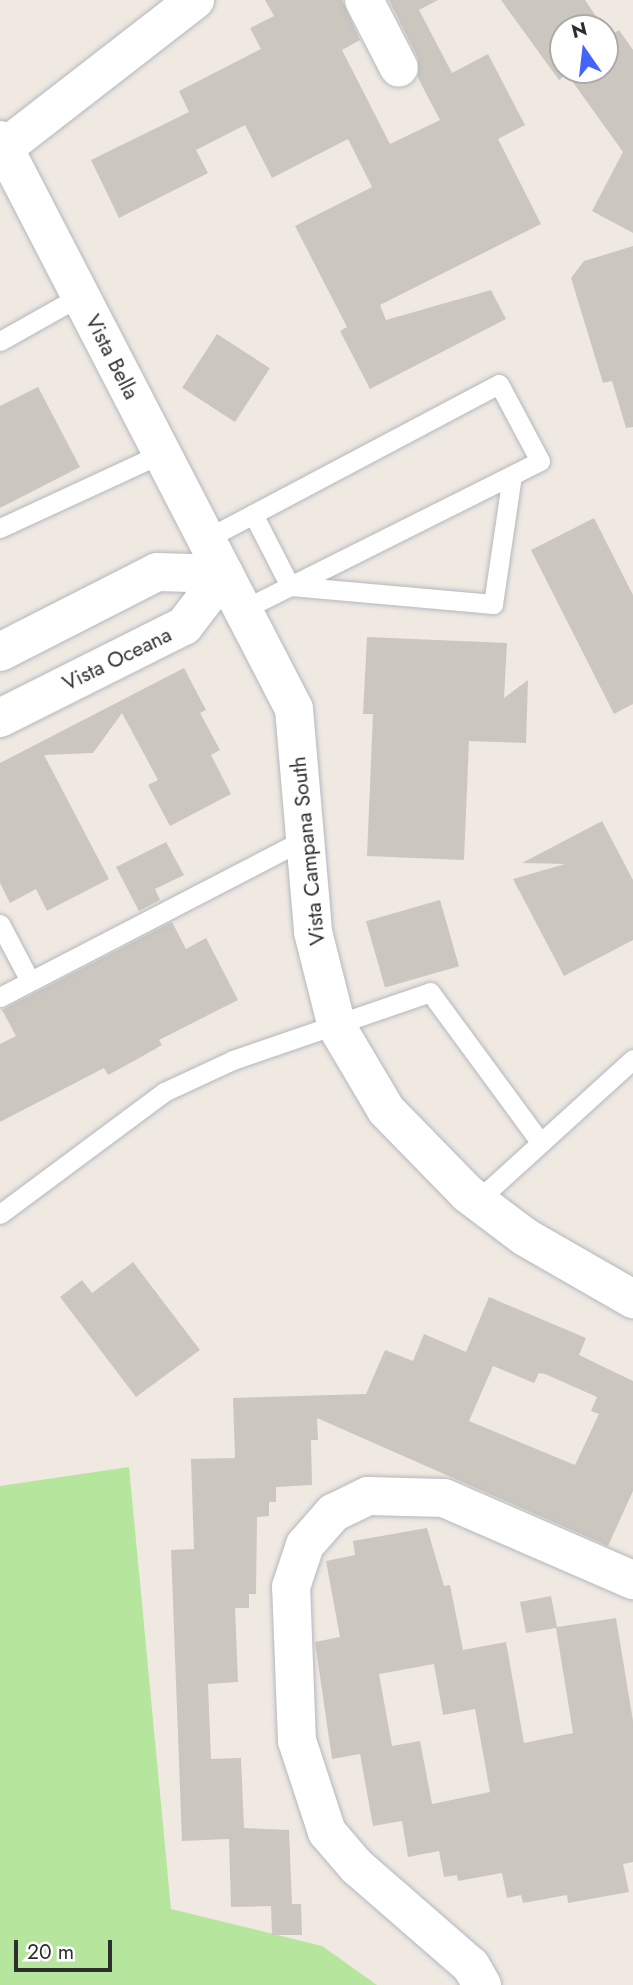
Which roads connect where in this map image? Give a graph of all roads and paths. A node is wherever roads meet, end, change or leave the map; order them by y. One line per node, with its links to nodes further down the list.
1 (195, 0): 4 (street)
2 (365, 0): 3 (street)
3 (399, 68)
4 (1, 146): 5 (street, Vista Bella)
5 (80, 296): 6 (lane); 7 (street, Vista Bella)
6 (0, 341)
7 (162, 453): 10 (lane); 11 (street, Vista Bella)
8 (512, 475): 9 (lane); 13 (lane); 13 (lane)
9 (253, 514): 11 (lane); 13 (lane)
10 (0, 528)
11 (206, 539): 12 (street, Vista Bella)
12 (224, 574): 14 (street, Vista Campana South); 15 (street); 16 (street, Vista Oceana)
13 (290, 586): 14 (lane)
14 (242, 610): 17 (street, Vista Campana South)
15 (0, 652)
16 (0, 718)
17 (305, 839): 19 (lane); 21 (street, Vista Campana South)
18 (0, 924): 19 (lane)
19 (30, 981): 20 (lane)
20 (0, 997)
21 (337, 1027): 23 (lane); 24 (street, Vista Campana South); 25 (lane)
22 (633, 1059): 23 (lane)
23 (541, 1143): 24 (lane)
24 (477, 1200): 26 (street, Vista Campana South)
25 (0, 1214)
26 (633, 1298)
27 (633, 1580): 28 (street)
28 (482, 1985)

